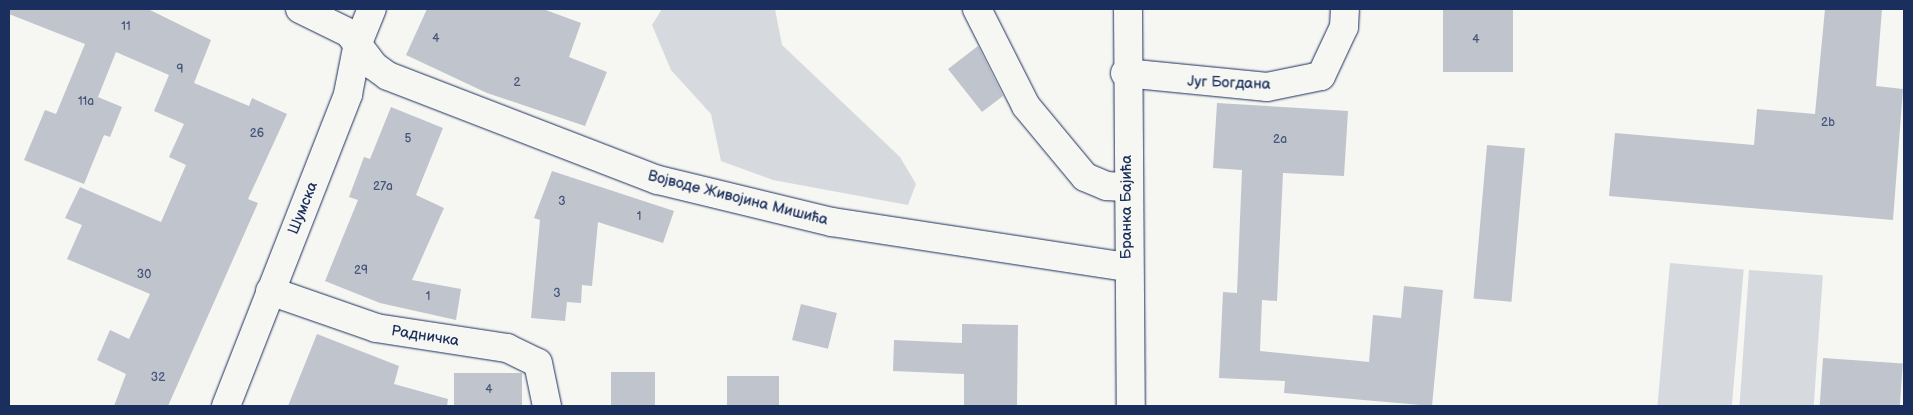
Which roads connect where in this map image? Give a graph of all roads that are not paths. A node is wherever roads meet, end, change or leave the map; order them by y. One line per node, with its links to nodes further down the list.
1 (300, 9): 6 (street, Војводе Живојина Мишића)
2 (372, 9): 6 (street, Шумска)
3 (977, 9): 8 (street)
4 (1128, 9): 7 (street, Бранка Бајића)
5 (1345, 9): 7 (street, Југ Богдана)
6 (358, 43): 9 (street, Војводе Живојина Мишића); 10 (street, Шумска)
7 (1125, 73): 8 (street, Бранка Бајића)
8 (1128, 187): 9 (street, Бранка Бајића)
9 (1127, 267): 13 (street, Бранка Бајића)
10 (270, 291): 11 (street, Шумска); 12 (street, Радничка)
11 (226, 406)
12 (547, 406)
13 (1131, 406)

